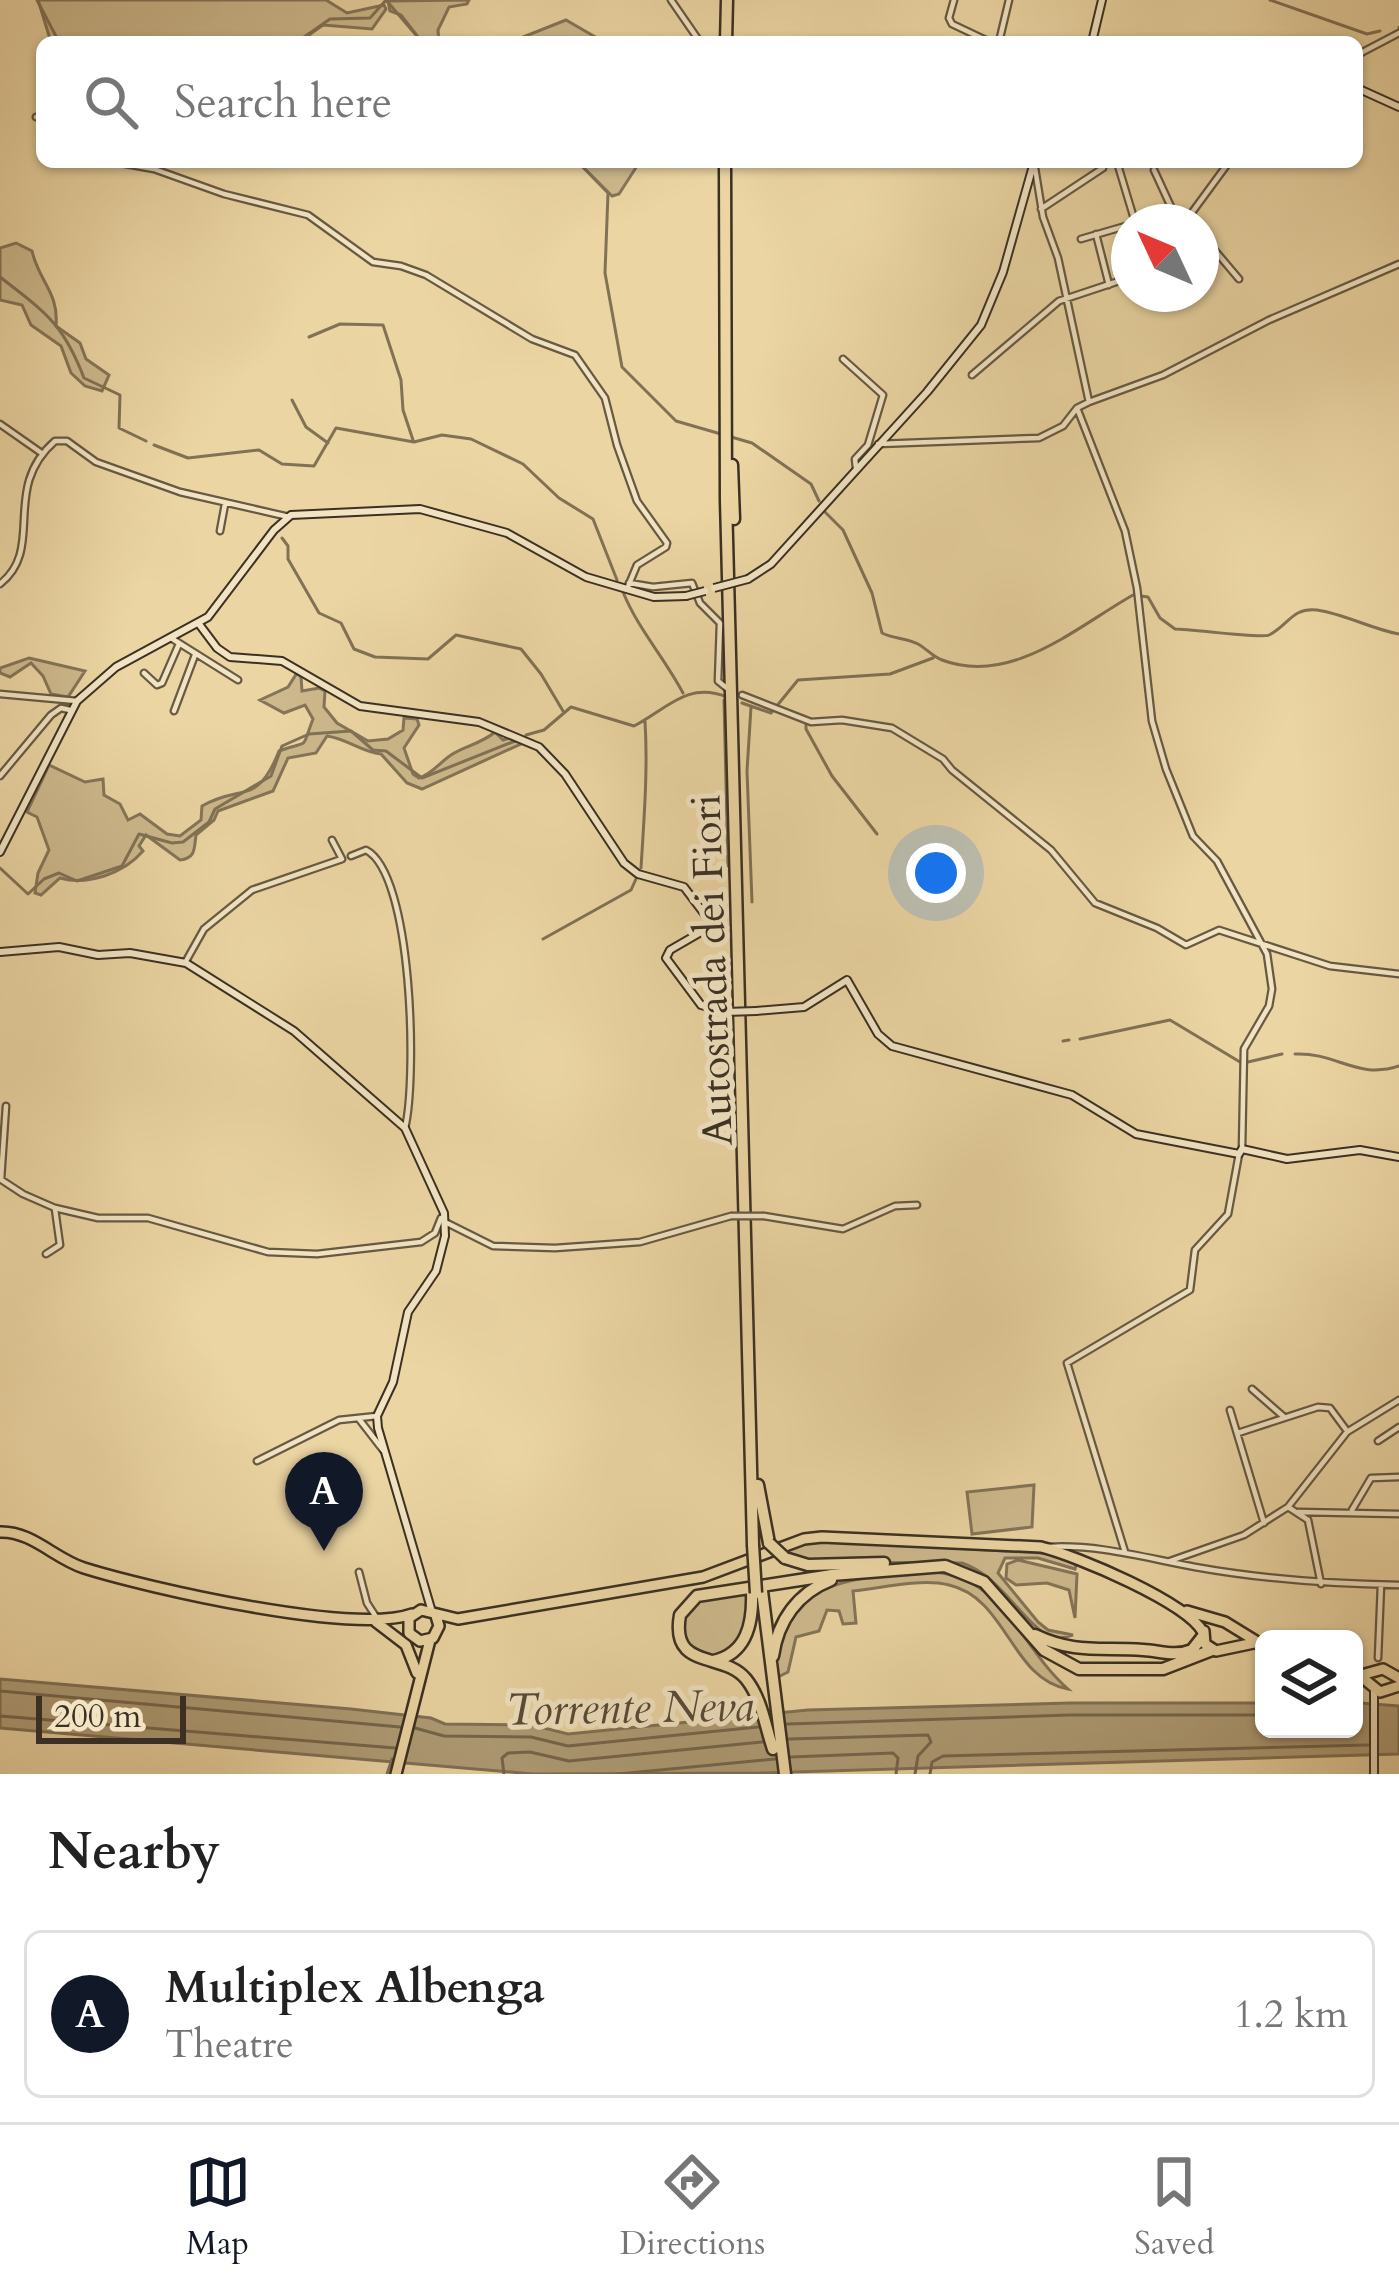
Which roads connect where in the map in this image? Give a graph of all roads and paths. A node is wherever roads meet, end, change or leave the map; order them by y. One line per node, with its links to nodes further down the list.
1 (671, 0): 7 (street)
2 (730, 0): 8 (highway)
3 (954, 0): 9 (street)
4 (1010, 0): 10 (street)
5 (1102, 0): 11 (street)
6 (1399, 33): 12 (street)
7 (696, 36)
8 (730, 36)
9 (977, 36)
10 (1001, 36)
11 (1093, 36)
12 (1363, 52)
13 (1363, 91): 14 (street)
14 (1399, 107)
15 (144, 168): 48 (street)
16 (728, 168): 99 (highway, Autostrada dei Fiori)
17 (728, 168): 99 (highway, Autostrada dei Fiori)
18 (1032, 168): 41 (street)
19 (1034, 168): 27 (street)
20 (1103, 168): 27 (street)
21 (1120, 168): 24 (street)
22 (1225, 168): 26 (street)
23 (1154, 170): 25 (street)
24 (1128, 204)
25 (1175, 204)
26 (1198, 204)
27 (1041, 209): 35 (street)
28 (1111, 230): 29 (street)
29 (1096, 234): 30 (street); 34 (street)
30 (1081, 238)
31 (1219, 256): 33 (street)
32 (1399, 264): 38 (street)
33 (1239, 280)
34 (1109, 285): 35 (street)
35 (1066, 298): 37 (street); 38 (street)
36 (842, 359): 43 (street)
37 (972, 375)
38 (1088, 402): 39 (street)
39 (1076, 409): 41 (street); 65 (street)
40 (0, 424): 42 (street)
41 (878, 445): 43 (street)
42 (41, 453): 44 (street); 47 (street)
43 (856, 468): 48 (street, bridge)
44 (225, 504): 45 (street); 46 (street)
45 (289, 517): 48 (street); 49 (street)
46 (220, 531)
47 (0, 584)
48 (628, 586): 55 (street)
49 (200, 624): 50 (street); 71 (street, bridge)
50 (171, 638): 51 (street); 58 (street)
51 (180, 643): 52 (street); 53 (street)
52 (196, 653): 54 (street); 60 (street)
53 (144, 673)
54 (238, 680)
55 (728, 689)
56 (0, 694): 58 (street)
57 (742, 695): 65 (street)
58 (77, 701): 59 (street)
59 (70, 710): 61 (street); 63 (street)
60 (174, 710)
61 (0, 776)
62 (332, 839): 67 (street)
63 (0, 852)
64 (350, 856): 70 (street)
65 (1264, 944): 68 (street); 71 (street)
66 (0, 952): 67 (street)
67 (184, 963): 70 (street)
68 (1399, 974)
69 (6, 1106): 73 (street)
70 (405, 1128): 76 (street)
71 (1241, 1152): 72 (street); 102 (street)
72 (1399, 1156)
73 (0, 1179): 75 (street)
74 (917, 1205): 76 (street, bridge)
75 (56, 1208): 76 (street); 77 (street)
76 (444, 1218): 81 (street)
77 (46, 1254)
78 (1252, 1389): 82 (street)
79 (1399, 1400): 85 (street)
80 (1230, 1410): 86 (street)
81 (377, 1417): 83 (street); 88 (street)
82 (1284, 1418): 85 (street); 86 (street)
83 (359, 1419): 88 (street); 89 (street)
84 (1397, 1430): 87 (street)
85 (1348, 1432): 91 (street)
86 (1238, 1433): 97 (street)
87 (1378, 1442)
88 (383, 1450): 109 (street)
89 (257, 1461)
90 (1399, 1478): 94 (street)
91 (1288, 1507): 92 (street); 97 (street)
92 (1298, 1512): 93 (street); 96 (street)
93 (1315, 1512): 94 (street); 96 (street)
94 (1351, 1512): 95 (street)
95 (1399, 1514)
96 (1308, 1520): 108 (street)
97 (1264, 1523): 103 (street)
98 (0, 1532): 117 (main road)
99 (760, 1544): 104 (highway, bridge); 112 (highway, Autostrada dei Fiori, bridge); 112 (highway, Autostrada dei Fiori, bridge)
100 (1041, 1547): 101 (street); 105 (main road); 116 (main road)
101 (1104, 1550): 102 (street); 105 (street)
102 (1125, 1552): 103 (street)
103 (1170, 1561): 108 (street)
104 (905, 1567): 107 (highway); 120 (highway)
105 (1098, 1569): 113 (main road)
106 (359, 1572): 117 (street)
107 (857, 1572): 128 (highway); 131 (highway)
108 (1322, 1583): 110 (street)
109 (426, 1584): 114 (street); 115 (street)
110 (1381, 1585): 111 (street); 130 (street)
111 (1399, 1585)
112 (757, 1593): 128 (highway); 131 (highway, Autostrada dei Fiori)
113 (1182, 1610): 118 (main road); 121 (main road)
114 (414, 1613): 115 (main road); 117 (main road); 122 (main road)
115 (434, 1614): 116 (main road); 123 (main road)
116 (458, 1619): 123 (main road)
117 (377, 1620): 122 (main road); 129 (main road)
118 (1217, 1621): 119 (main road); 121 (main road)
119 (1232, 1628): 124 (main road); 126 (main road)
120 (1032, 1634): 121 (highway); 127 (highway)
121 (1203, 1634): 127 (main road)
122 (411, 1635): 123 (main road); 129 (main road)
123 (434, 1635): 129 (main road)
124 (1255, 1641)
125 (1255, 1646): 126 (main road)
126 (1228, 1648): 127 (main road)
127 (1212, 1650)
128 (710, 1662): 132 (highway)
129 (417, 1677): 133 (main road)
130 (1381, 1679): 135 (street)
131 (768, 1686): 132 (highway, Autostrada dei Fiori); 134 (highway, Autostrada dei Fiori)
132 (773, 1749): 134 (highway, Autostrada dei Fiori)
133 (396, 1774)
134 (782, 1774)
135 (1374, 1774)

